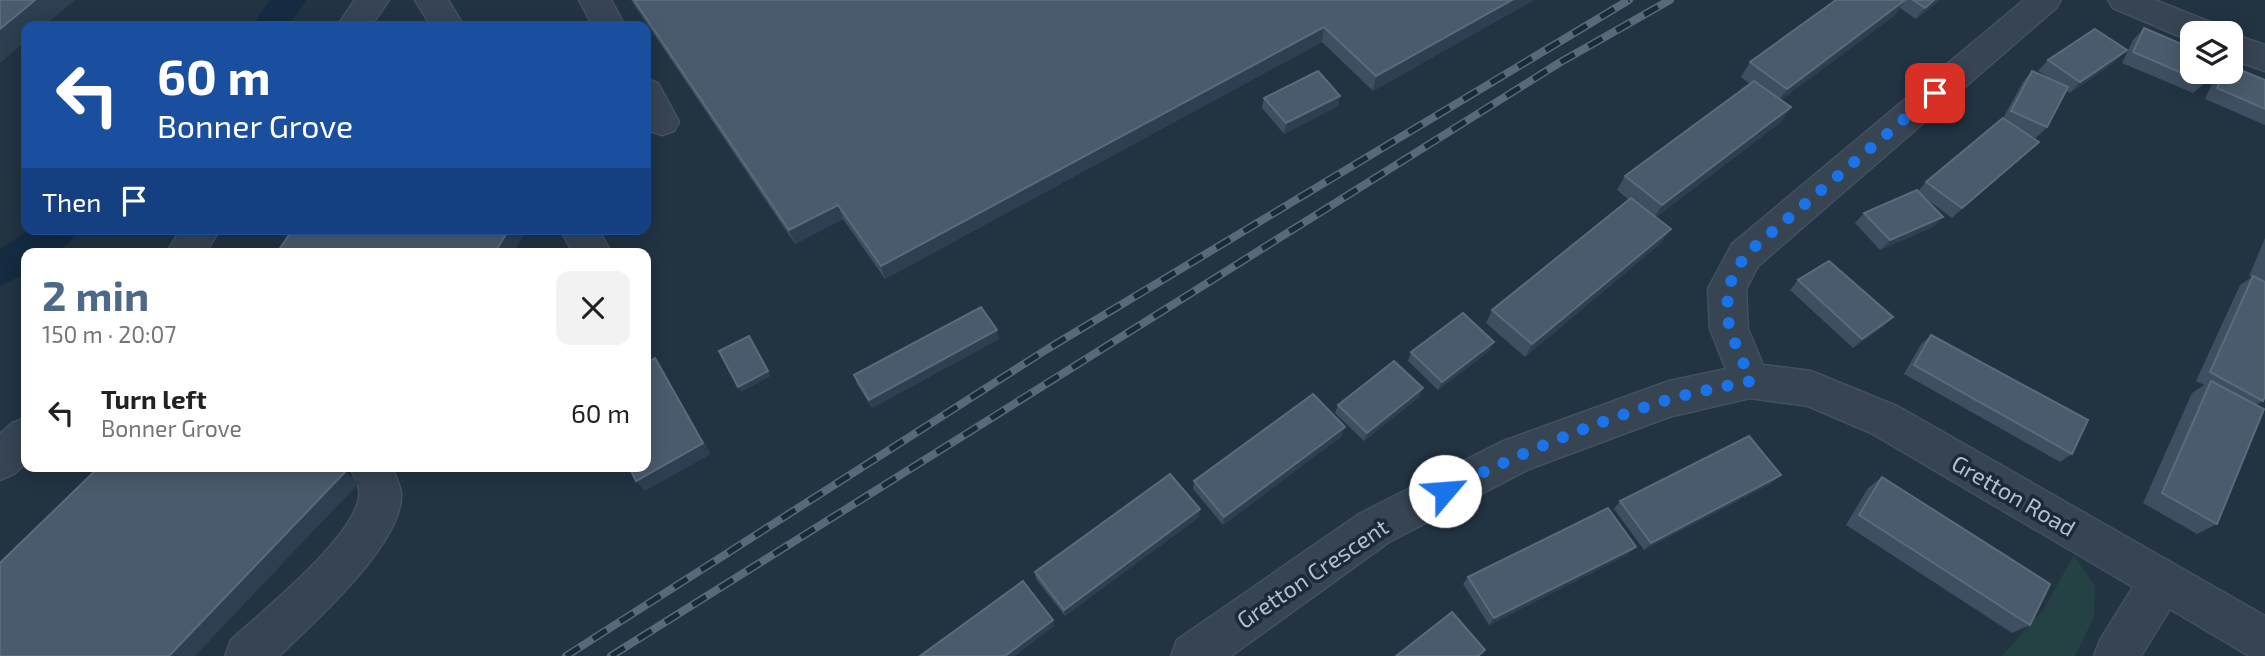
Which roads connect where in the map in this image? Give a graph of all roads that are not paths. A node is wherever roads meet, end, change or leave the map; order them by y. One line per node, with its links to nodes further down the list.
1 (373, 0): 6 (street)
2 (432, 0): 7 (street)
3 (595, 0): 8 (street)
4 (2045, 0): 14 (street)
5 (2124, 0): 9 (street)
6 (357, 21)
7 (445, 21)
8 (606, 21)
9 (2180, 23)
10 (2243, 50): 11 (street)
11 (2265, 59)
12 (651, 101): 13 (street)
13 (662, 121)
14 (1751, 381): 18 (street, Gretton Road); 21 (street, Gretton Crescent)
15 (21, 441): 16 (street)
16 (0, 461)
17 (371, 472): 20 (street)
18 (2162, 581): 19 (street, Gretton Road); 22 (street)
19 (2262, 628)
20 (247, 656)
21 (1193, 656)
22 (2116, 656)

